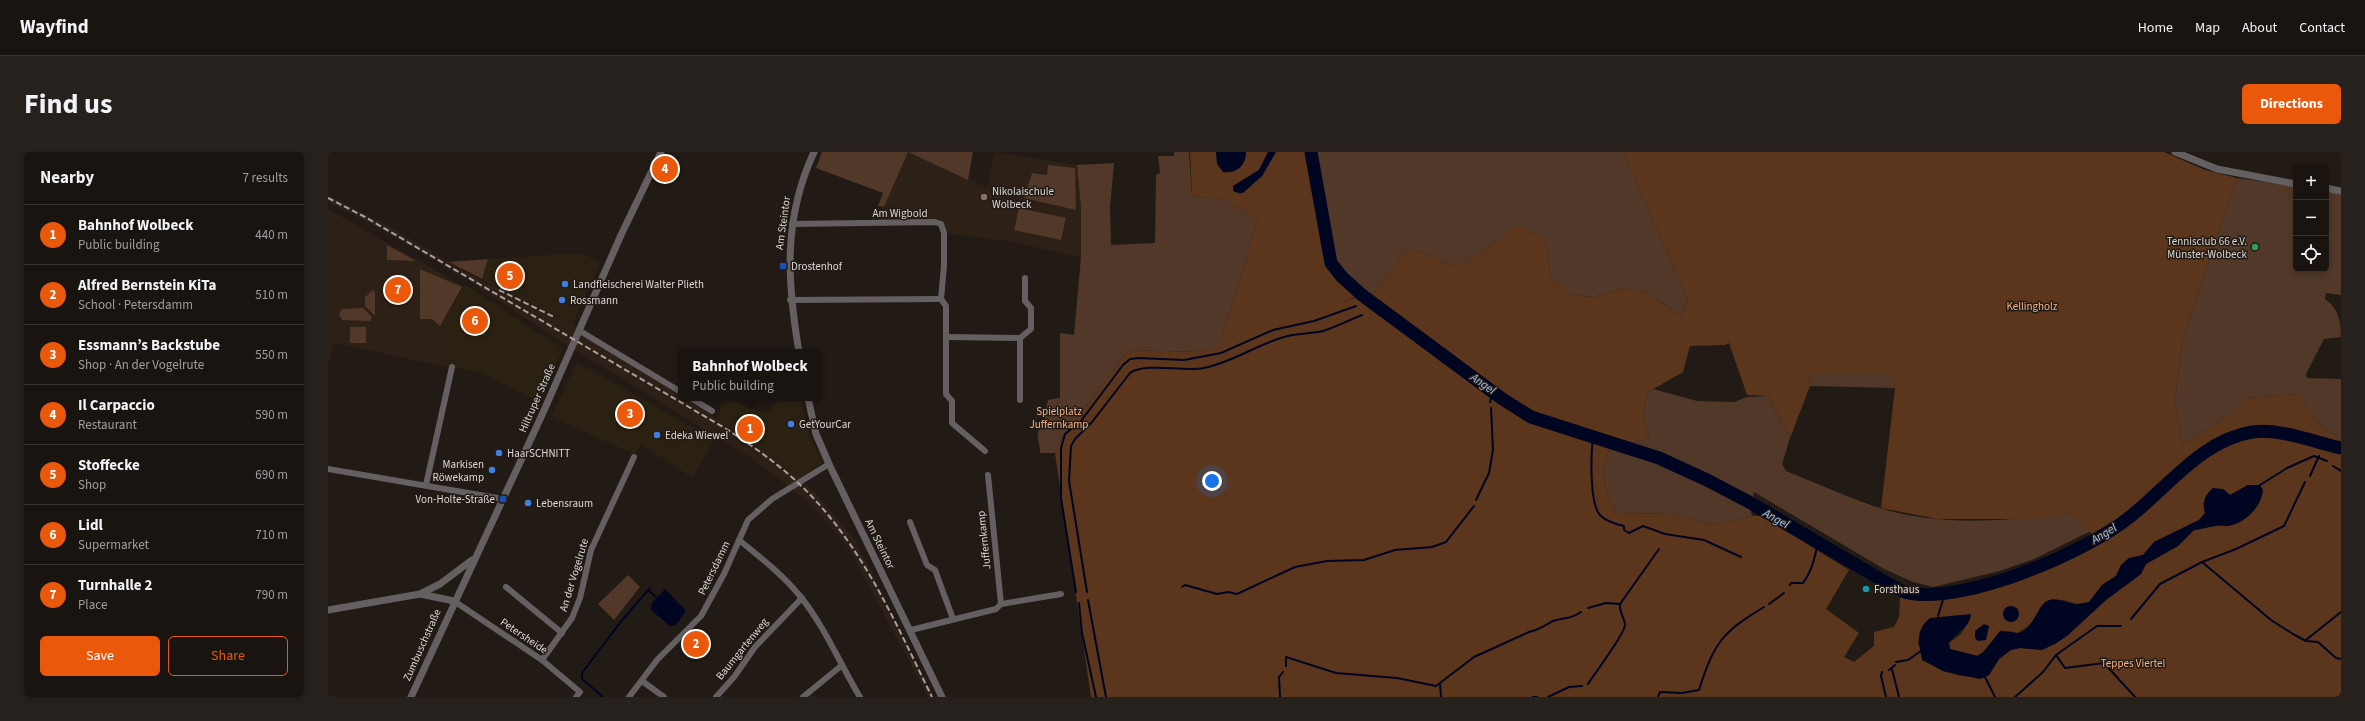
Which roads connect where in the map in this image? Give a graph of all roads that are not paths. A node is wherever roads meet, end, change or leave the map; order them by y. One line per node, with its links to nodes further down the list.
1 (662, 152): 11 (street, Hiltruper Straße)
2 (814, 152): 7 (street, Am Steintor)
3 (2175, 152): 4 (street)
4 (2293, 183)
5 (2329, 189): 6 (street)
6 (2341, 191)
7 (792, 224): 9 (street, Am Wigbold); 10 (street, Am Steintor)
8 (1025, 278): 13 (street)
9 (941, 299): 10 (street); 12 (street, Am Wigbold)
10 (790, 300): 14 (street, Am Steintor)
11 (580, 331): 16 (street); 27 (street, Hiltruper Straße)
12 (947, 337): 13 (street); 21 (street, Am Wigbold)
13 (1020, 338): 17 (street)
14 (798, 349)
15 (452, 367): 26 (street)
16 (678, 390)
17 (1020, 400)
18 (696, 401): 20 (street)
19 (809, 401): 23 (street, Am Steintor)
20 (712, 411)
21 (985, 451)
22 (634, 457): 40 (street, An der Vogelrute)
23 (829, 464): 29 (street, Petersdamm); 39 (street, Am Steintor)
24 (328, 469): 26 (street)
25 (988, 475): 36 (street, Juffernkamp)
26 (426, 485): 27 (street)
27 (503, 499): 30 (street, Hiltruper Straße)
28 (910, 522): 38 (street)
29 (739, 540): 34 (street); 43 (street, Petersdamm)
30 (475, 557): 32 (street); 35 (street, Hiltruper Straße)
31 (506, 588): 40 (street, An der Vogelrute)
32 (420, 594): 35 (street); 37 (street)
33 (1061, 594): 36 (street)
34 (802, 598): 42 (street); 49 (street, Baumgartenweg)
35 (454, 601): 41 (street, Petersheide); 45 (street, Zumbuschstraße)
36 (1001, 604): 38 (street)
37 (328, 610)
38 (953, 619): 39 (street)
39 (910, 630): 52 (street, Am Steintor)
40 (562, 633): 41 (street, An der Vogelrute)
41 (542, 660): 44 (street, Petersheide)
42 (841, 666): 50 (street); 51 (street)
43 (642, 681): 47 (street, Petersdamm); 48 (street)
44 (578, 695): 46 (street, Petersheide)
45 (410, 697)
46 (585, 697)
47 (629, 697)
48 (664, 697)
49 (716, 697)
50 (803, 697)
51 (860, 697)
52 (942, 697)

